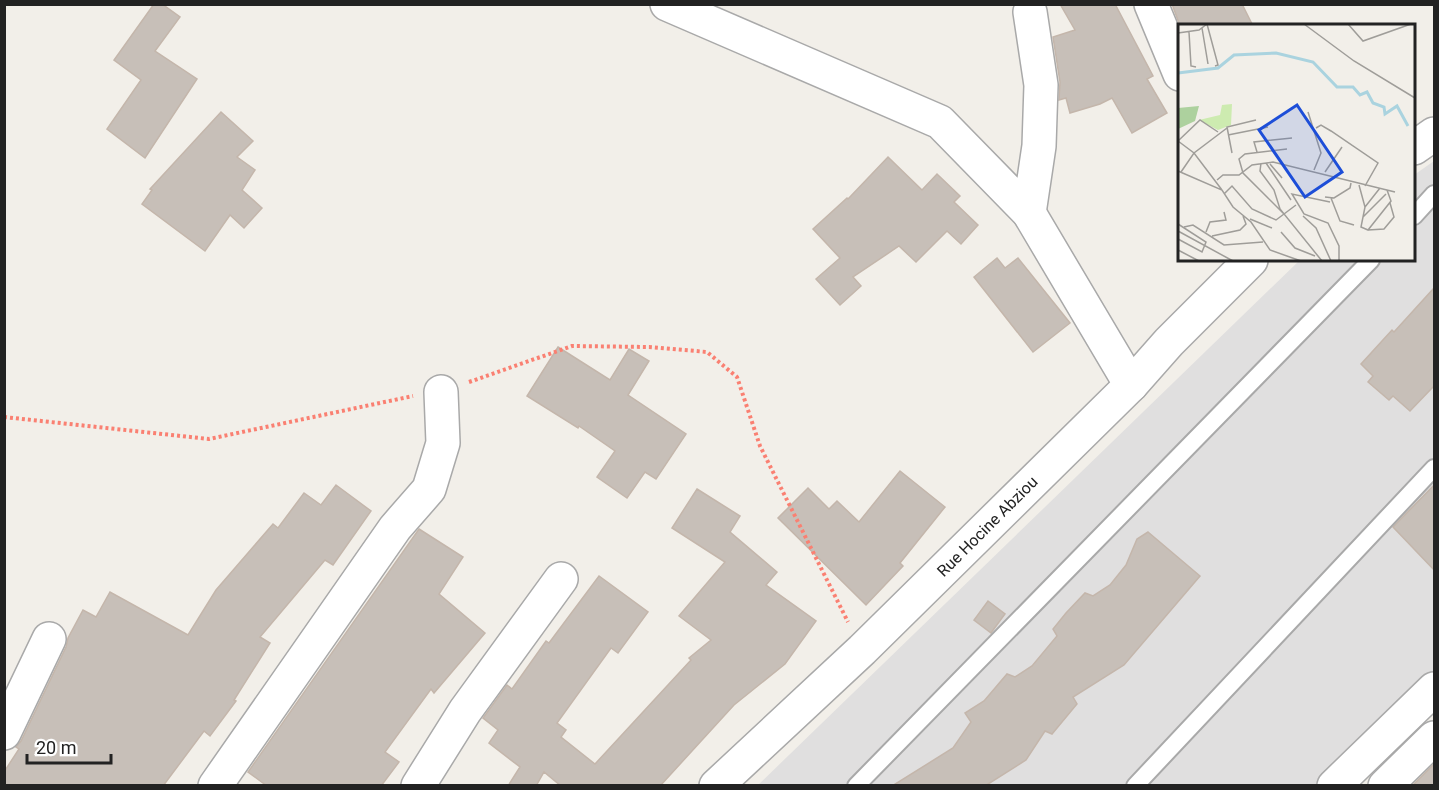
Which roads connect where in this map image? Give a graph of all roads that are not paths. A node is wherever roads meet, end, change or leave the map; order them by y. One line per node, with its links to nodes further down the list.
1 (667, 4): 8 (street)
2 (1151, 4): 4 (street)
3 (1030, 12): 8 (street)
4 (1178, 72)
5 (1434, 134): 6 (street)
6 (1415, 147)
7 (1434, 194): 9 (lane)
8 (1029, 213): 12 (street)
9 (1415, 214)
10 (1250, 261): 12 (street, Rue Hocine Abziou)
11 (1370, 261): 23 (lane)
12 (1131, 385): 22 (street, Rue Hocine Abziou)
13 (441, 392): 20 (street)
14 (1434, 468): 24 (lane)
15 (561, 579): 21 (street)
16 (49, 639): 18 (street)
17 (1434, 689): 25 (street)
18 (4, 734)
19 (1434, 738): 26 (street)
20 (215, 786)
21 (418, 786)
22 (716, 786)
23 (856, 786)
24 (1135, 786)
25 (1334, 786)
26 (1385, 786)

